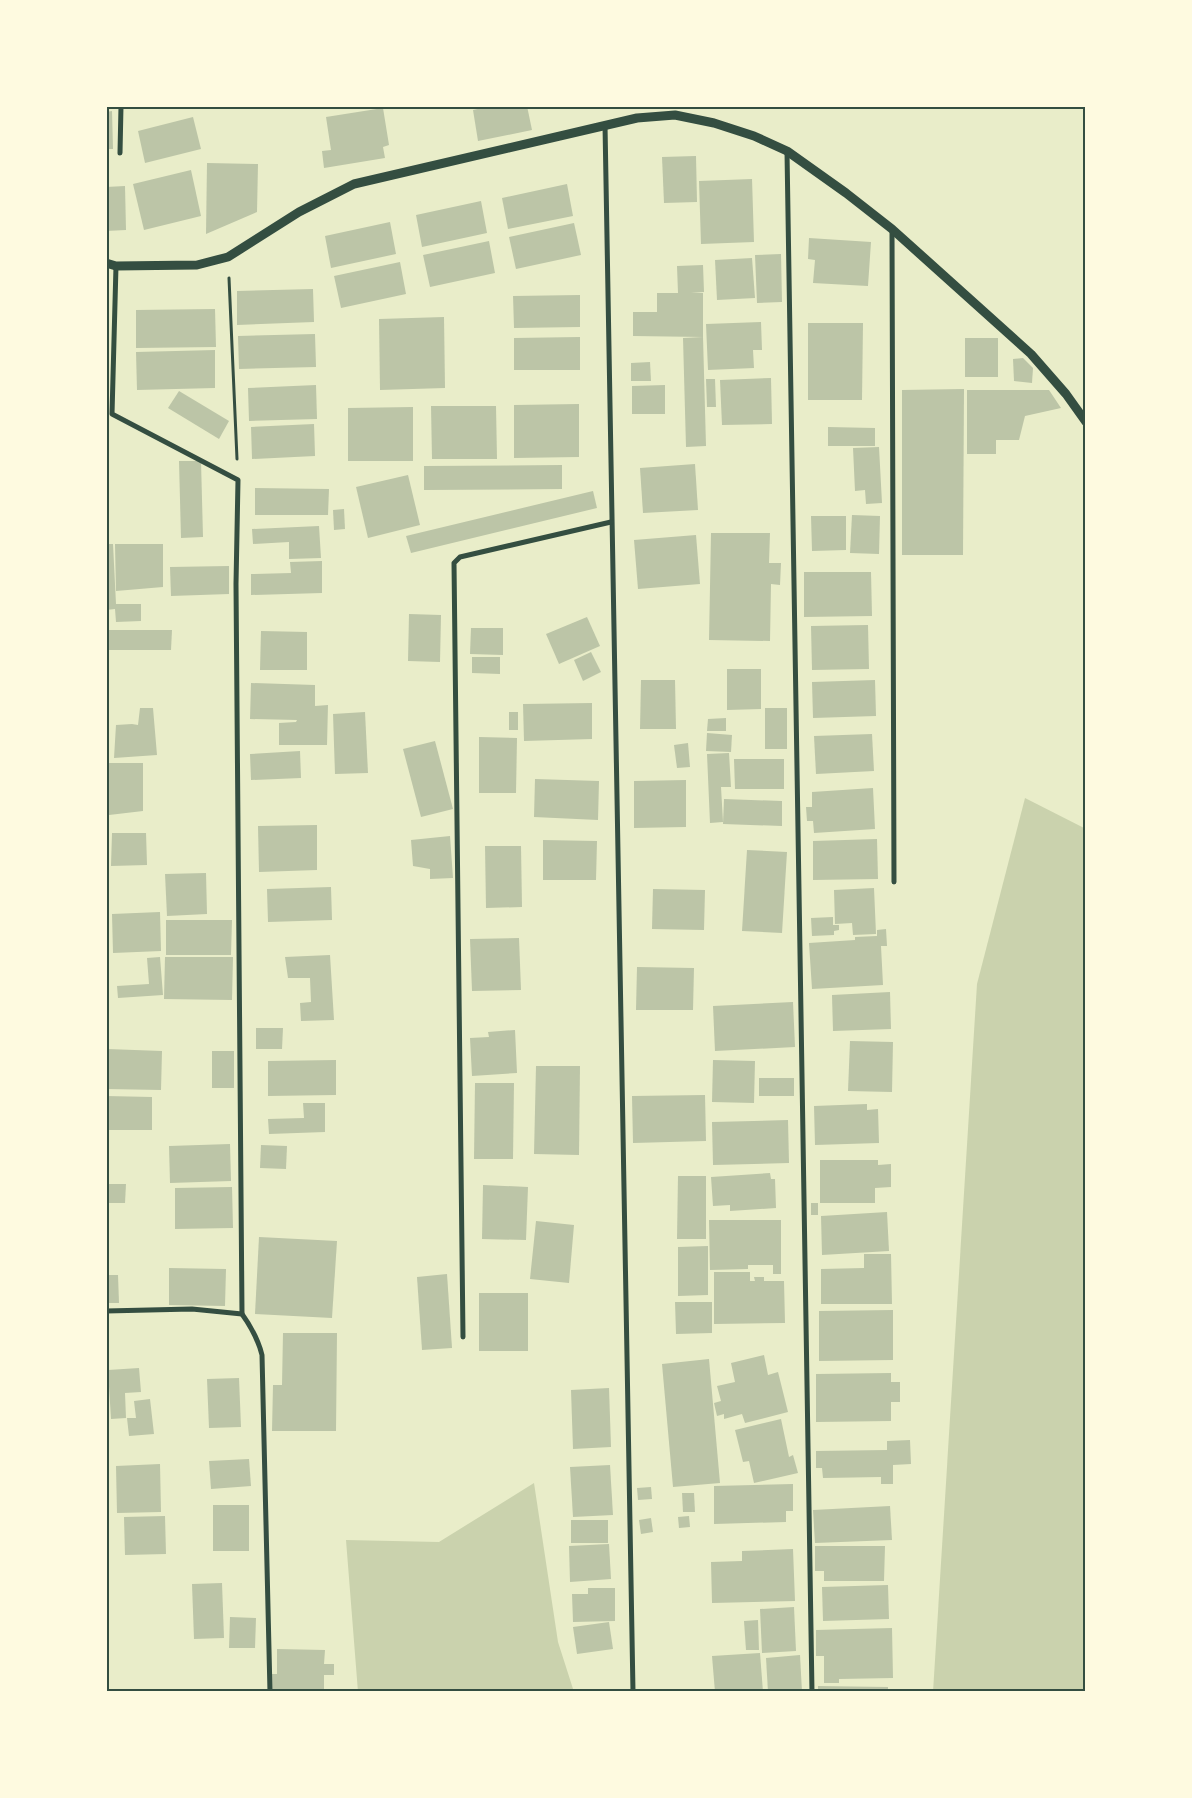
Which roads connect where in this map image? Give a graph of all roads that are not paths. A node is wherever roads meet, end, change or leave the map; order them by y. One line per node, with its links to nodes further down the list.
1 (121, 106): 4 (street)
2 (605, 125): 3 (street); 7 (street); 9 (street)
3 (787, 151): 5 (street); 16 (street)
4 (120, 153)
5 (892, 229): 8 (street); 10 (street)
6 (106, 263): 7 (street)
7 (116, 266): 12 (street)
8 (1086, 422)
9 (611, 522): 13 (street); 15 (street)
10 (894, 882)
11 (106, 1311): 12 (street)
12 (242, 1314): 14 (street)
13 (463, 1337)
14 (270, 1692)
15 (632, 1692)
16 (812, 1692)

